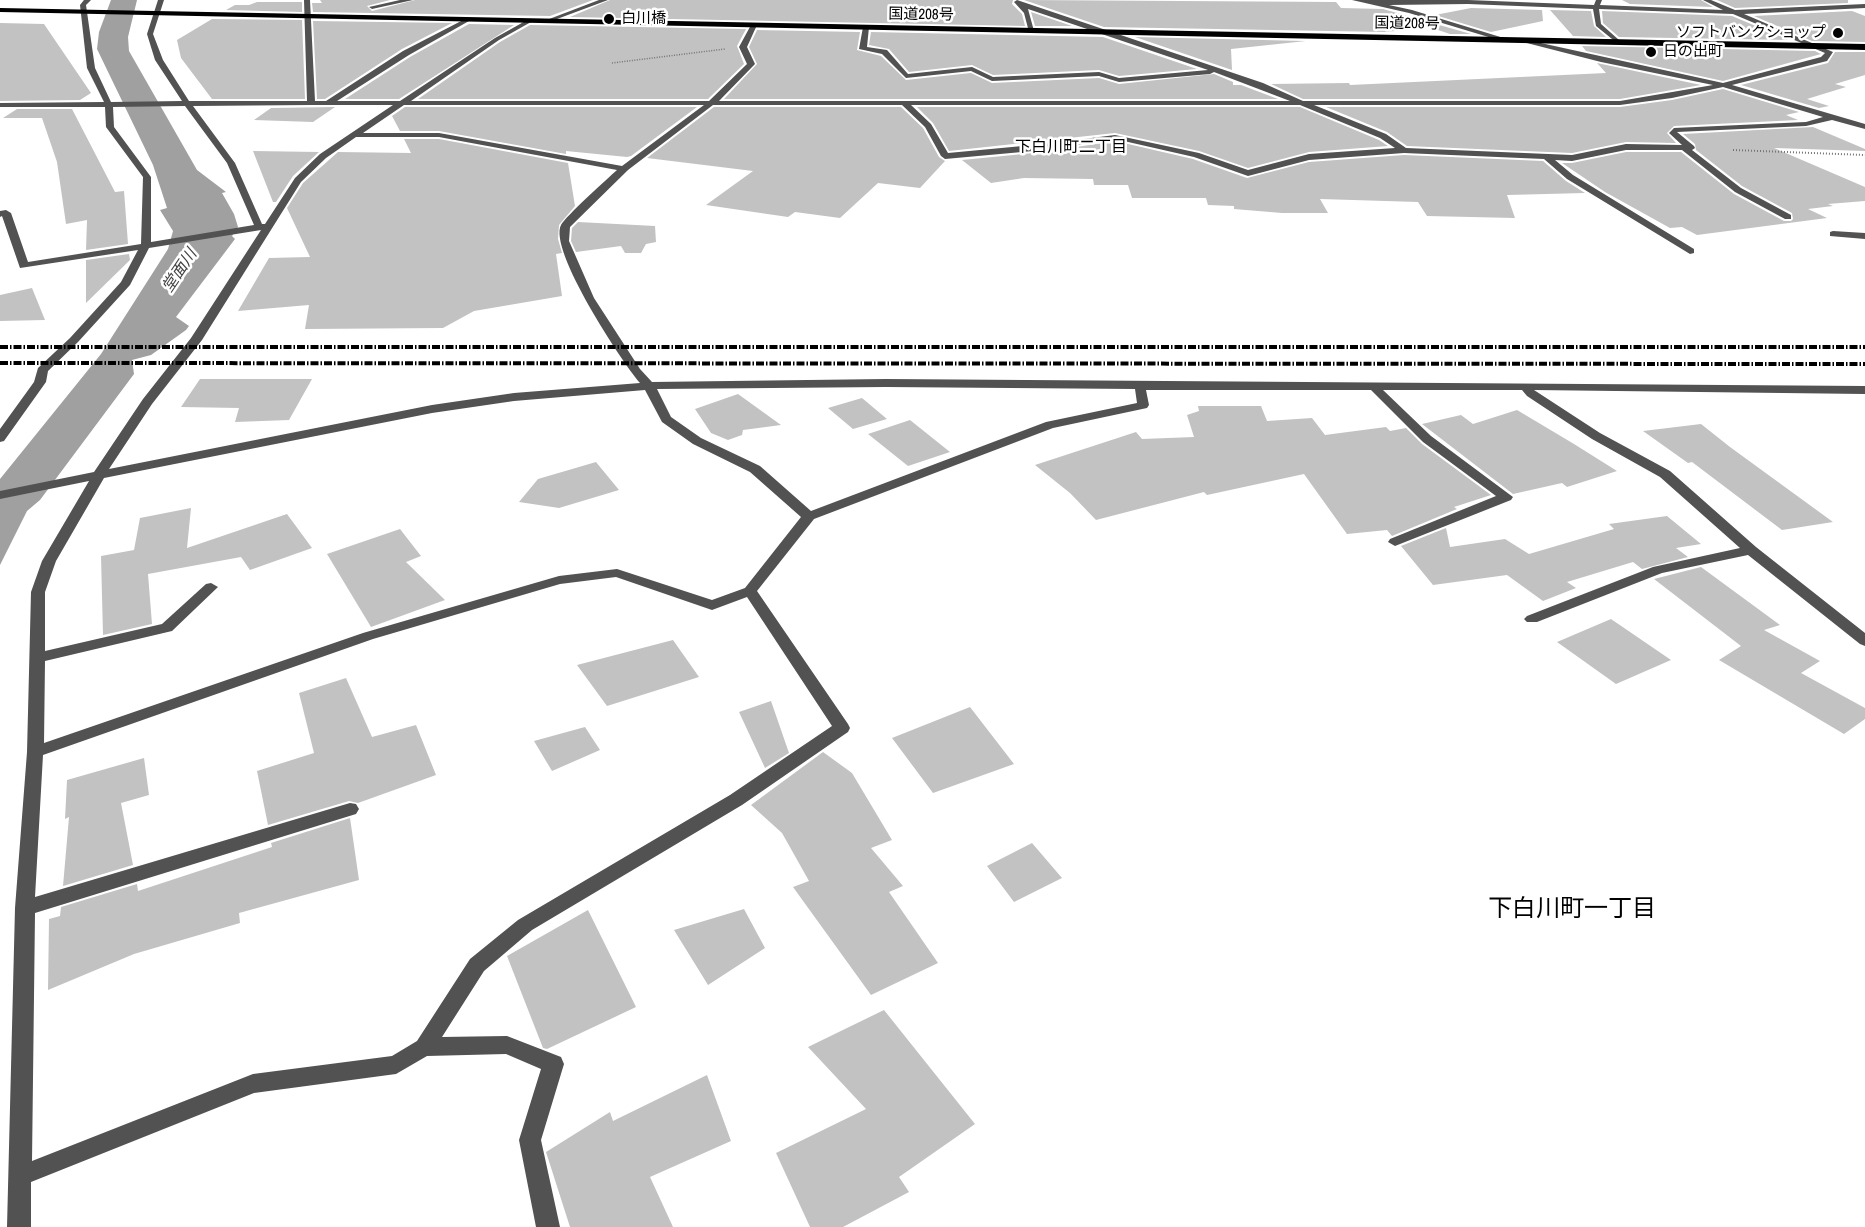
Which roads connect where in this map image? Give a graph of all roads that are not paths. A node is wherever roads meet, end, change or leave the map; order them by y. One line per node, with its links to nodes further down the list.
1 (88, 0): 17 (street)
2 (161, 0): 19 (street)
3 (307, 0): 20 (street)
4 (410, 0): 15 (street)
5 (605, 0): 23 (street)
6 (1014, 0): 13 (street)
7 (1354, 0): 11 (street)
8 (1706, 0): 18 (street)
9 (1846, 0): 14 (street)
10 (1408, 1): 11 (street); 12 (street)
11 (1375, 3): 28 (street)
12 (1597, 4): 18 (street); 30 (street)
13 (1022, 5): 26 (street); 27 (street)
14 (1865, 6): 18 (street)
15 (372, 7)
16 (0, 10): 17 (highway, 国道208号)
17 (84, 12): 19 (highway, 国道208号); 45 (street)
18 (1735, 12): 31 (street)
19 (156, 13): 20 (highway, 国道208号); 43 (street)
20 (308, 17): 21 (highway, 国道208号); 37 (street)
21 (467, 20): 22 (highway, 国道208号); 38 (street)
22 (529, 21): 23 (highway, 国道208号); 39 (street)
23 (547, 21): 24 (highway, 国道208号)
24 (754, 25): 25 (highway, 国道208号); 40 (street)
25 (866, 27): 26 (highway, 国道208号); 35 (street)
26 (1031, 31): 27 (highway, 国道208号)
27 (1108, 32): 28 (highway, 国道208号); 35 (street)
28 (1505, 40): 29 (highway, 国道208号)
29 (1518, 40): 30 (highway, 国道208号); 33 (highway, 国道208号); 36 (street)
30 (1617, 41): 31 (highway, 国道208号)
31 (1812, 45): 32 (highway, 国道208号); 33 (street)
32 (1865, 47)
33 (1829, 52): 34 (highway, 国道208号); 36 (street)
34 (1865, 53)
35 (1216, 72): 42 (street)
36 (1723, 85): 42 (street); 46 (street)
37 (311, 103): 38 (street); 43 (street)
38 (328, 103): 39 (street)
39 (404, 103): 40 (street); 48 (street)
40 (710, 103): 41 (street); 52 (street)
41 (904, 103): 42 (street); 50 (street)
42 (1306, 103): 50 (street)
43 (187, 104): 45 (street); 55 (street)
44 (0, 105): 45 (street)
45 (109, 105): 58 (street)
46 (1832, 118): 47 (street); 49 (street)
47 (1865, 127)
48 (356, 135): 52 (street); 55 (street)
49 (1687, 148): 51 (street); 54 (street)
50 (1404, 150): 51 (street)
51 (1546, 157): 59 (street)
52 (624, 169): 60 (street)
53 (0, 214): 58 (street)
54 (1788, 217)
55 (263, 227): 58 (street); 66 (street)
56 (1833, 234): 57 (street)
57 (1865, 236)
58 (146, 245): 65 (street)
59 (1690, 251)
60 (649, 386): 61 (street); 66 (street); 68 (street)
61 (1140, 386): 62 (street); 68 (street)
62 (1375, 386): 63 (street); 69 (street)
63 (1525, 386): 64 (street); 70 (street)
64 (1865, 390)
65 (0, 438)
66 (99, 475): 67 (street); 75 (street)
67 (0, 495)
68 (809, 516): 72 (street)
69 (1395, 542)
70 (1751, 550): 73 (street); 74 (street)
71 (211, 587): 75 (street)
72 (750, 591): 76 (street); 79 (street)
73 (1532, 619)
74 (1865, 641)
75 (36, 658): 76 (street)
76 (35, 752): 78 (street)
77 (350, 809): 78 (street)
78 (25, 908): 80 (street)
79 (424, 1047): 80 (street); 82 (street)
80 (20, 1176): 81 (street)
81 (19, 1227)
82 (548, 1227)

